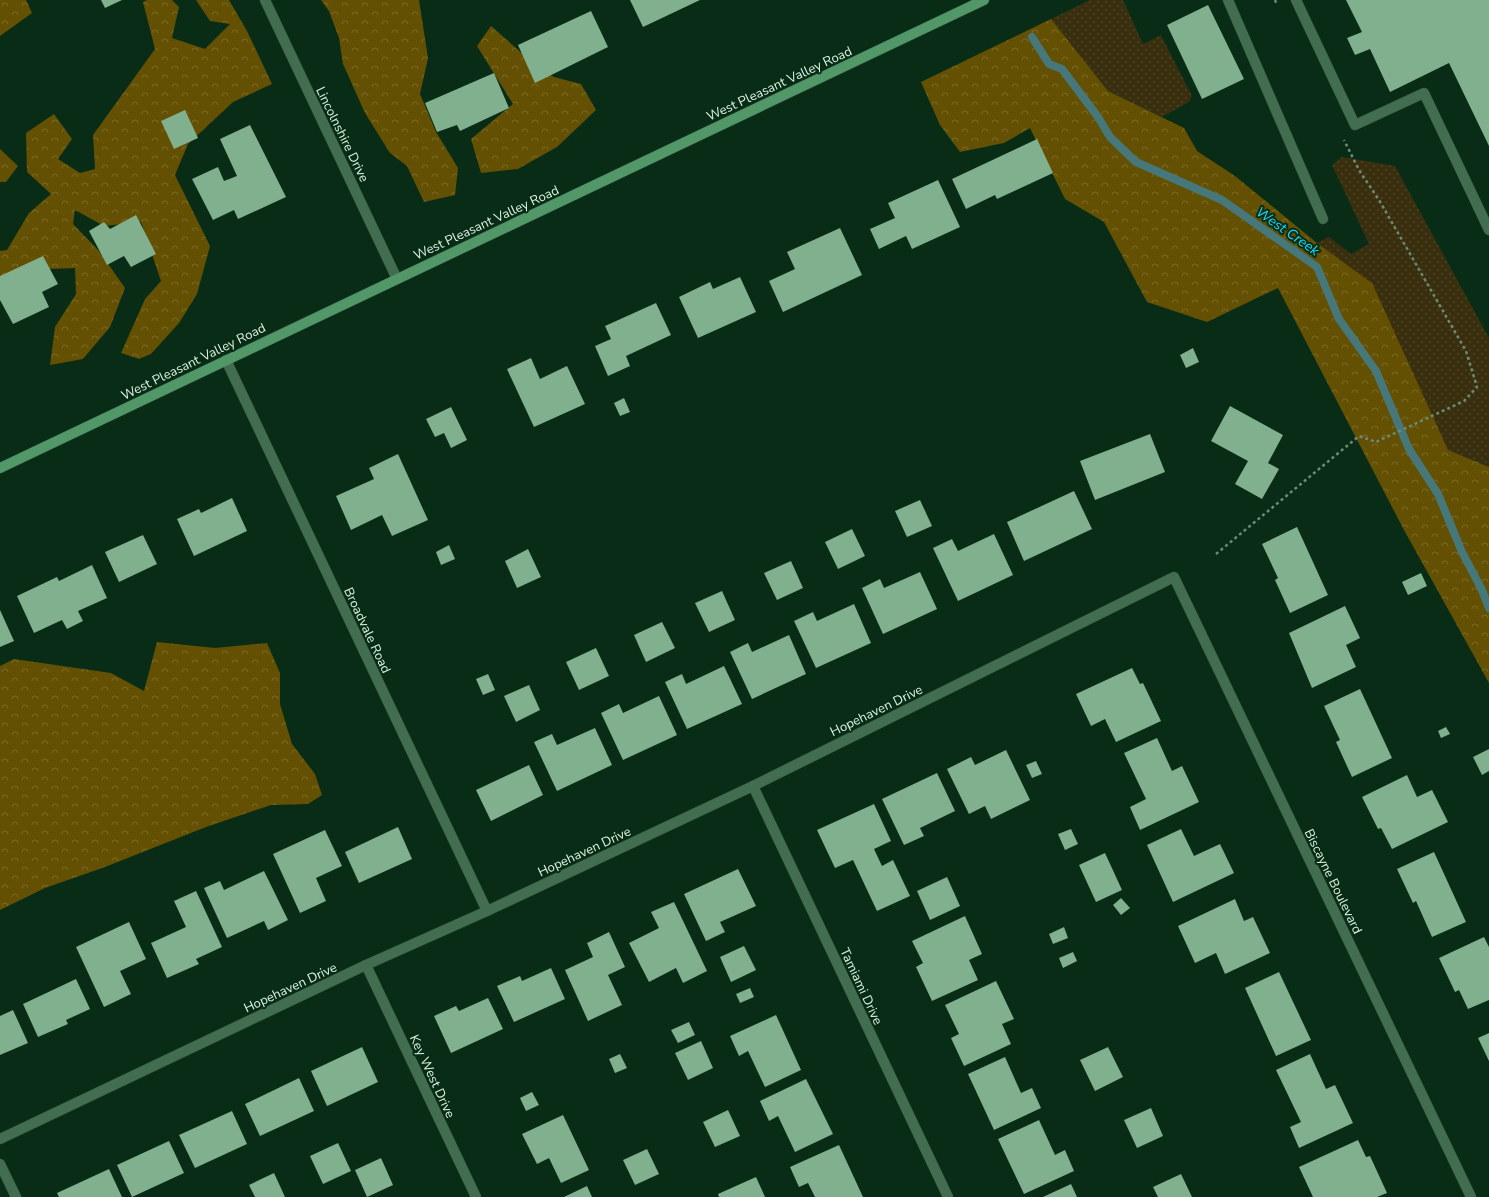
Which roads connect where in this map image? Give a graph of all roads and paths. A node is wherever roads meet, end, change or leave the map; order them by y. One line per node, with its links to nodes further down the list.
1 (265, 0): 10 (street, Lincolnshire Drive)
2 (984, 0): 10 (main road, West Pleasant Valley Road)
3 (1228, 0): 8 (street)
4 (1275, 0): 6 (path)
5 (1296, 0): 9 (street)
6 (1278, 7)
7 (1341, 134): 13 (path)
8 (1323, 219)
9 (1489, 230)
10 (397, 278): 11 (main road, West Pleasant Valley Road)
11 (226, 360): 12 (main road, West Pleasant Valley Road); 16 (street, Broadvale Road)
12 (0, 468)
13 (1216, 554)
14 (1174, 577): 15 (street, Hopehaven Drive); 23 (street, Biscayne Boulevard)
15 (753, 786): 16 (street, Hopehaven Drive); 22 (street, Tamiami Drive)
16 (487, 911): 17 (street, Hopehaven Drive)
17 (366, 965): 18 (street, Hopehaven Drive); 21 (street, Key West Drive)
18 (0, 1139)
19 (0, 1164): 20 (street)
20 (16, 1197)
21 (476, 1197)
22 (948, 1197)
23 (1471, 1197)

